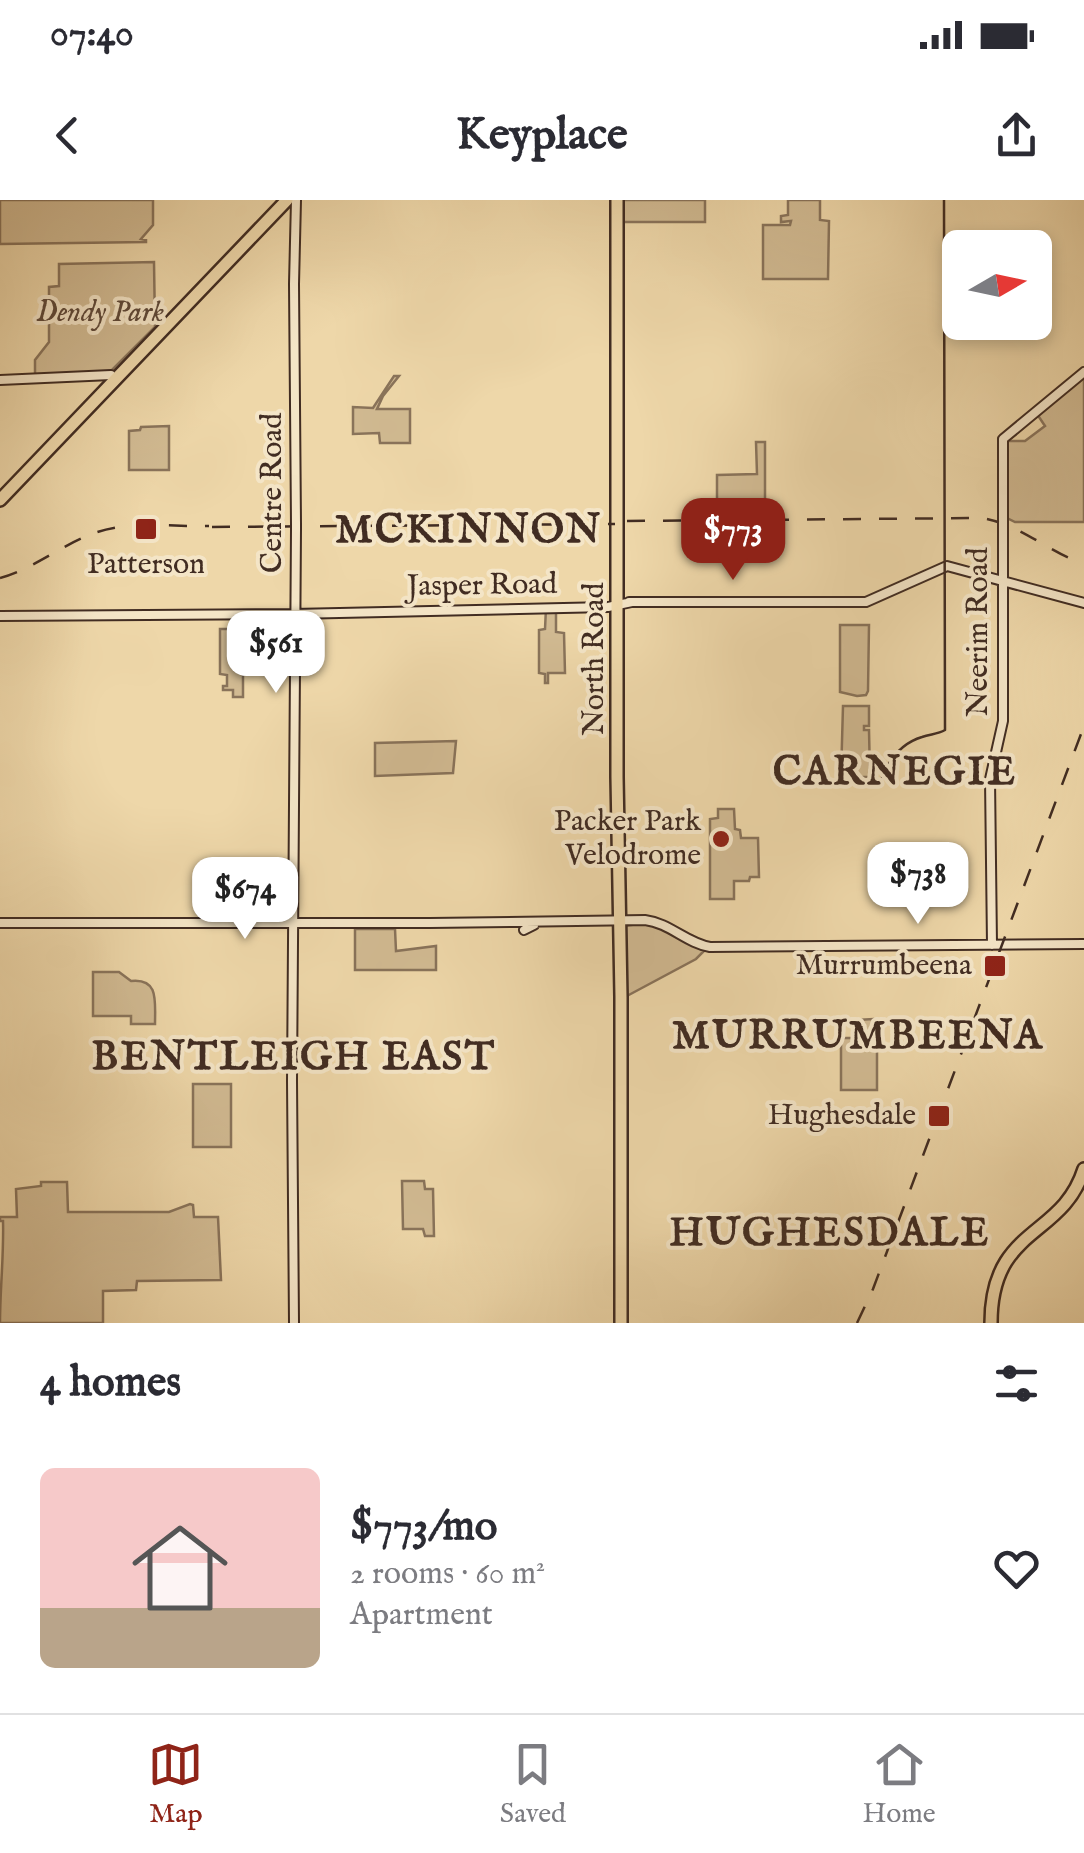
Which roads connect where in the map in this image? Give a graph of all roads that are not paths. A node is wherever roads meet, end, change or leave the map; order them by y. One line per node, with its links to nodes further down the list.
1 (619, 200): 9 (highway, North Road)
2 (291, 201): 3 (highway); 11 (main road, Centre Road)
3 (161, 328): 5 (highway); 5 (highway)
4 (1084, 372): 8 (main road, Neerim Road)
5 (114, 374): 6 (main road); 7 (highway)
6 (0, 380)
7 (2, 495)
8 (1003, 581): 9 (main road, Jasper Road); 10 (main road, Jasper Road); 18 (main road, Neerim Road)
9 (618, 603): 11 (main road, Jasper Road); 13 (highway, North Road)
10 (1084, 603)
11 (296, 614): 12 (main road, Jasper Road); 15 (main road, Centre Road)
12 (0, 616)
13 (622, 920): 16 (main road); 16 (main road); 18 (main road); 24 (highway, North Road)
14 (0, 924): 15 (main road)
15 (287, 924): 16 (main road); 23 (main road, Centre Road)
16 (460, 924)
17 (1084, 944): 18 (main road)
18 (992, 945)
19 (1084, 1169): 21 (highway)
20 (1084, 1181): 21 (highway)
21 (1066, 1208): 22 (highway)
22 (1021, 1244): 25 (highway); 25 (highway)
23 (294, 1323)
24 (621, 1323)
25 (993, 1323)

